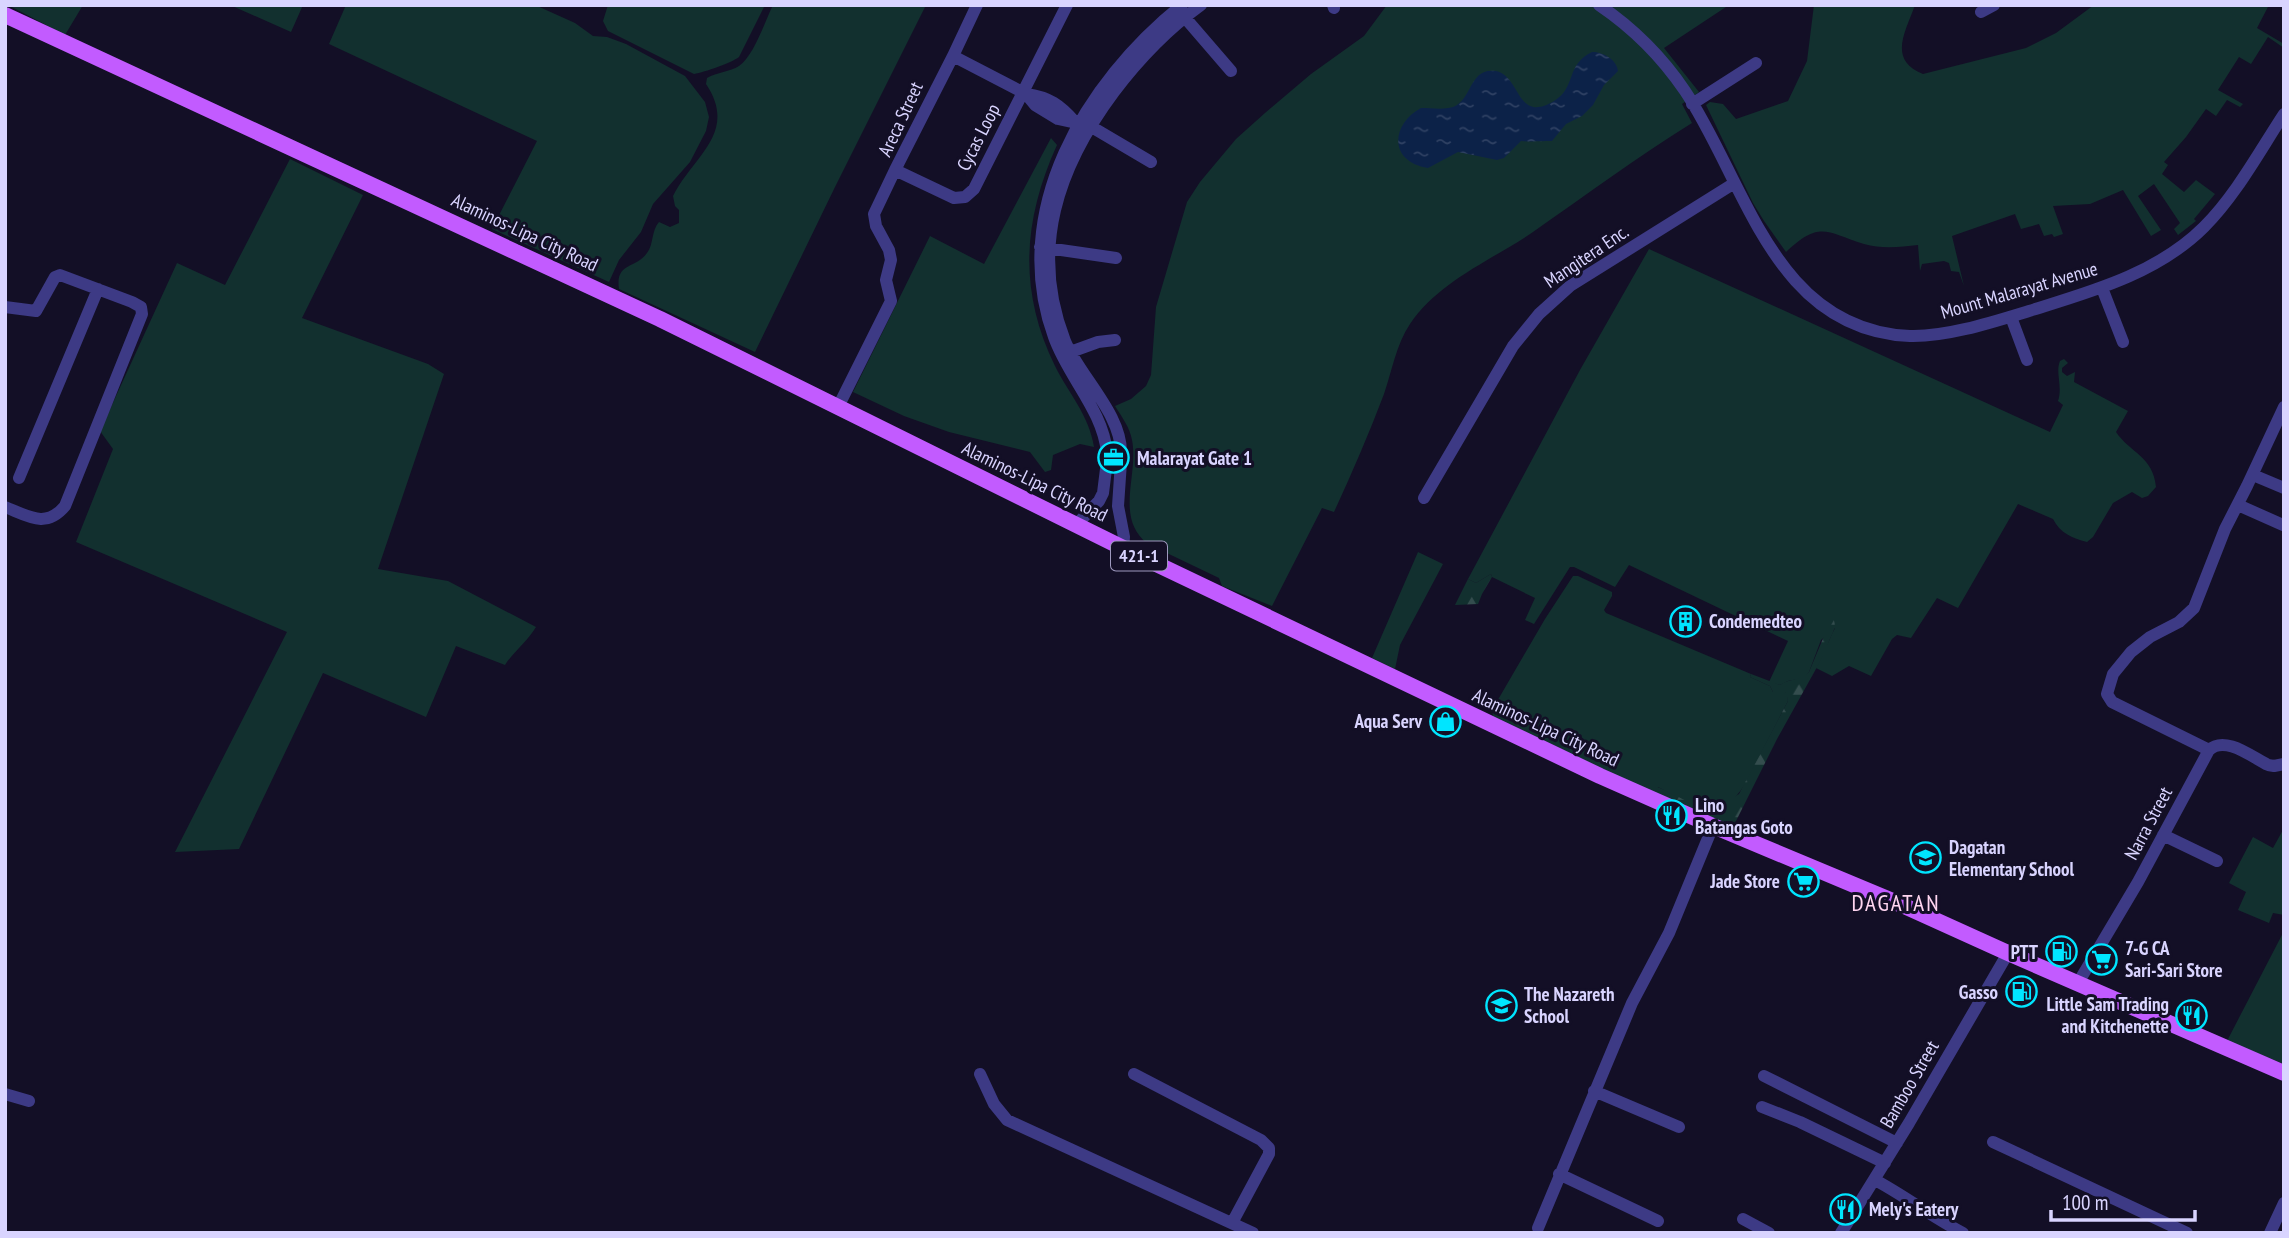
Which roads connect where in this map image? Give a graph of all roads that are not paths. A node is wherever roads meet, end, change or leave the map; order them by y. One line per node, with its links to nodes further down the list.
1 (977, 5): 9 (street, Areca Street)
2 (1068, 5): 12 (street, Cycas Loop)
3 (1201, 5): 6 (street)
4 (1599, 5): 13 (street, Mount Malarayat Avenue)
5 (1994, 5): 7 (street)
6 (1182, 11): 11 (street); 15 (street)
7 (1981, 12)
8 (5, 15): 30 (main road, Alaminos-Lipa City Road / 421-1)
9 (953, 56): 12 (street); 17 (street, Areca Street)
10 (1756, 62): 13 (street)
11 (1231, 71)
12 (1024, 93): 15 (street, Cycas Loop); 19 (street, Cycas Loop)
13 (1692, 104): 18 (street, Mount Malarayat Avenue)
14 (2284, 114): 22 (street, Mount Malarayat Avenue)
15 (1082, 124): 16 (street, Cycas Loop); 20 (street)
16 (1151, 162)
17 (895, 170): 19 (street, Areca Street); 30 (street)
18 (1733, 184): 25 (street, Mount Malarayat Avenue); 37 (street, Mangitera Enc.)
19 (965, 197)
20 (1044, 248): 21 (street); 28 (street)
21 (1116, 258)
22 (2102, 288): 25 (street, Mount Malarayat Avenue); 27 (street)
23 (98, 289): 24 (street); 35 (street); 39 (street)
24 (5, 307)
25 (2011, 317): 29 (street)
26 (1115, 340): 28 (street)
27 (2123, 342)
28 (1066, 354): 32 (street); 33 (street)
29 (2027, 360)
30 (838, 407): 40 (main road, Alaminos-Lipa City Road / 421-1)
31 (2284, 407): 34 (street)
32 (1106, 462): 33 (street); 40 (street)
33 (1121, 464): 42 (street)
34 (2253, 475): 36 (street); 38 (street)
35 (19, 478)
36 (2284, 488)
37 (1424, 498)
38 (2238, 505): 41 (street); 43 (street)
39 (5, 507)
40 (1076, 525): 42 (main road, Alaminos-Lipa City Road / 421-1)
41 (2283, 525)
42 (1123, 548): 45 (main road, Alaminos-Lipa City Road / 421-1)
43 (2209, 750): 44 (street); 46 (street, Narra Street)
44 (2284, 764)
45 (1713, 827): 48 (main road, Alaminos-Lipa City Road / 421-1); 54 (street)
46 (2163, 835): 47 (street); 49 (street, Narra Street)
47 (2217, 861)
48 (2008, 953): 49 (main road, Alaminos-Lipa City Road / 421-1); 60 (street, Bamboo Street)
49 (2078, 983): 50 (main road, Alaminos-Lipa City Road / 421-1)
50 (2284, 1073)
51 (980, 1074): 67 (street)
52 (1134, 1074): 67 (street)
53 (1764, 1076): 60 (street)
54 (1594, 1091): 58 (street); 62 (street)
55 (5, 1094): 56 (street)
56 (29, 1101)
57 (1762, 1107): 61 (street)
58 (1679, 1127)
59 (1993, 1142): 73 (street)
60 (1897, 1143): 61 (street, Bamboo Street)
61 (1885, 1163): 63 (street, Bamboo Street)
62 (1559, 1174): 66 (street); 68 (street)
63 (1875, 1180): 71 (street, Bamboo Street); 72 (street)
64 (2284, 1203): 74 (street)
65 (1743, 1219): 70 (street)
66 (1658, 1221)
67 (1231, 1223): 69 (street)
68 (1538, 1227)
69 (1253, 1233)
70 (1769, 1233)
71 (1841, 1233)
72 (1963, 1233)
73 (2187, 1233)
74 (2270, 1233)

